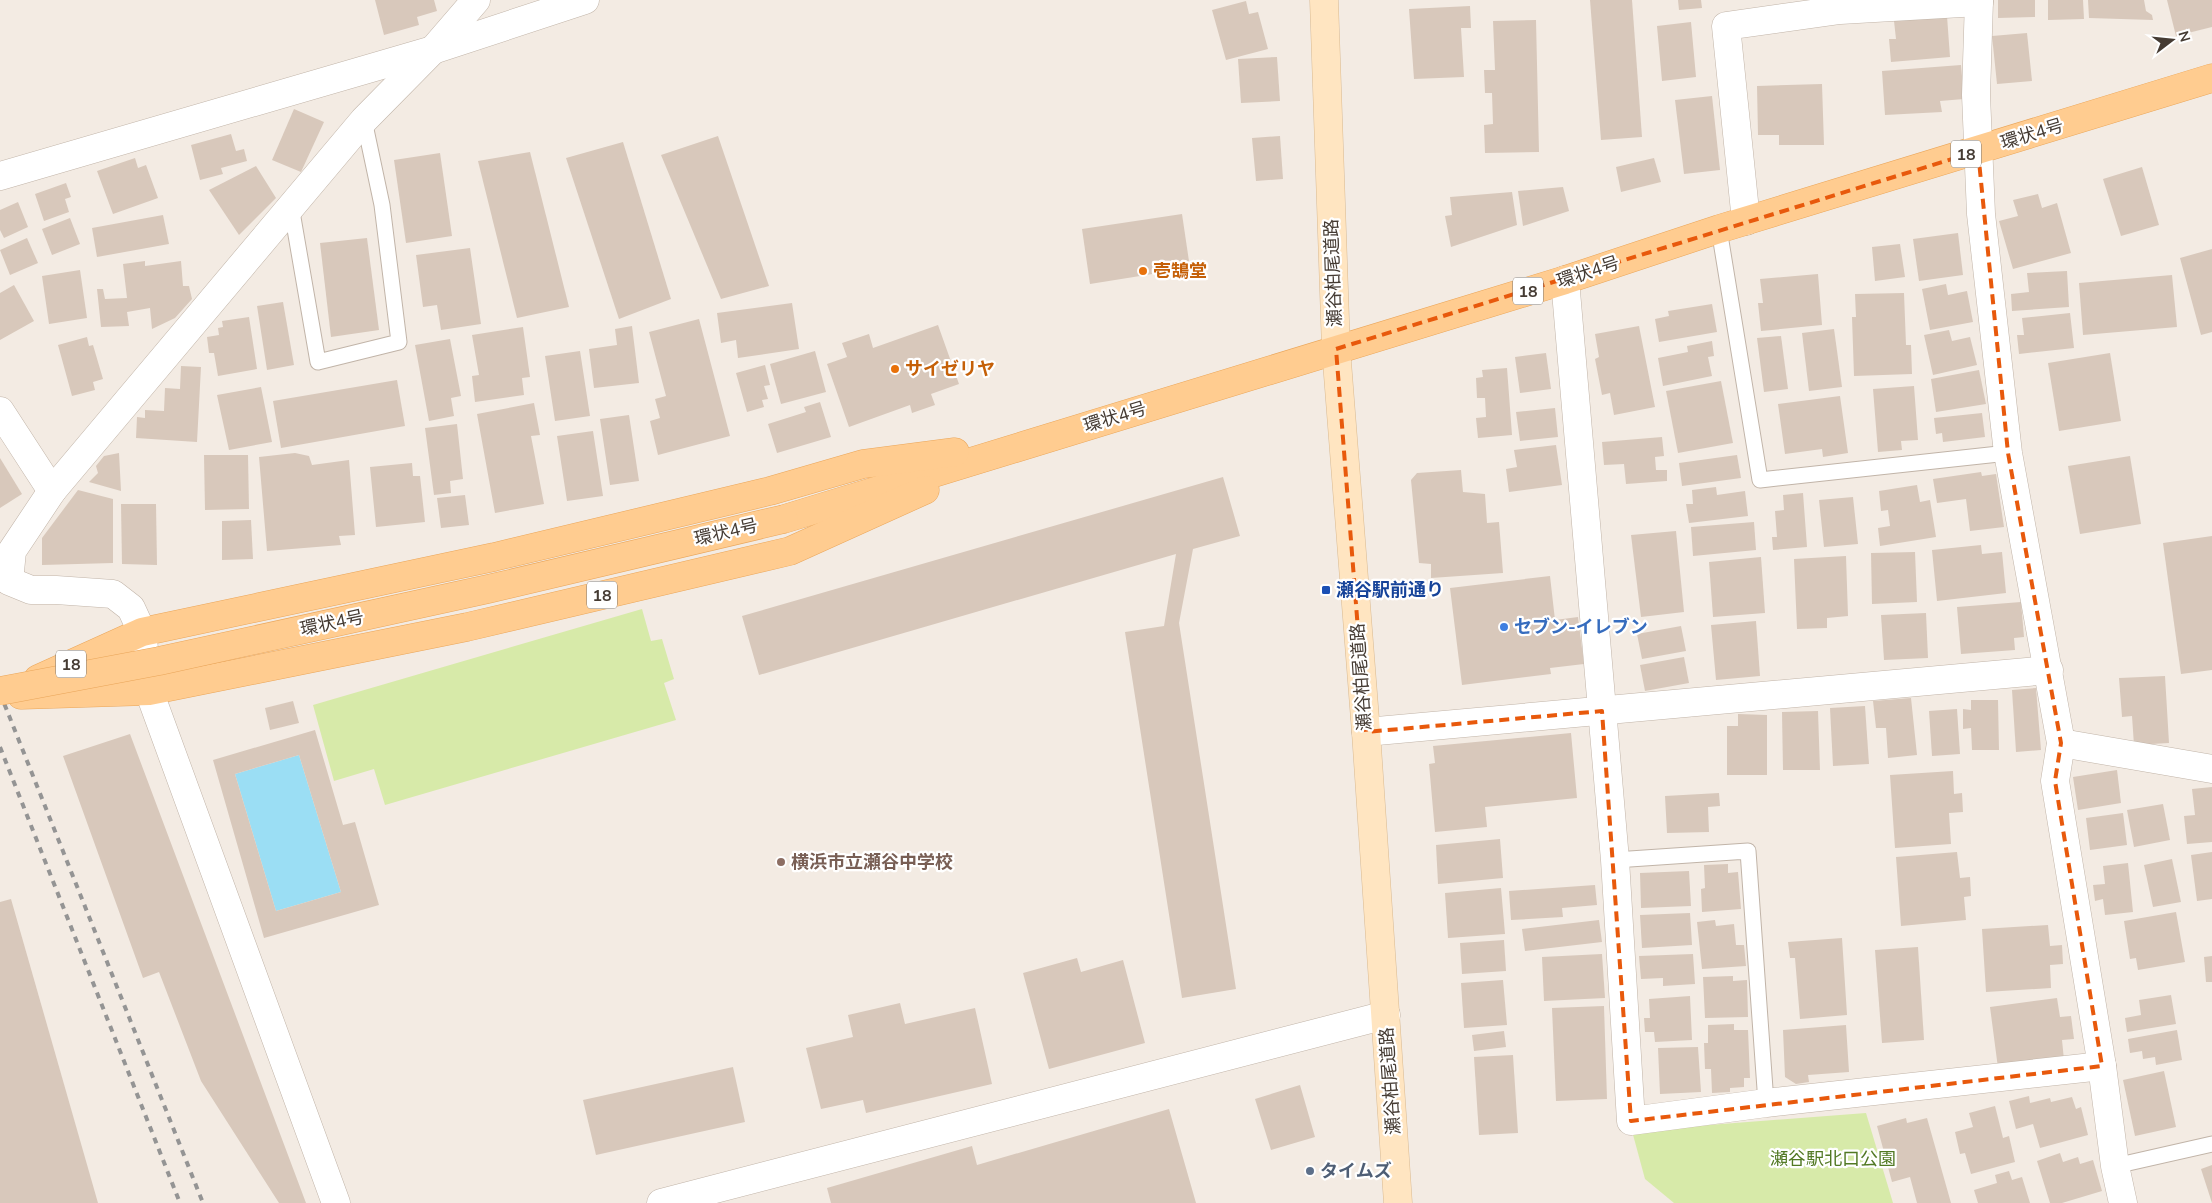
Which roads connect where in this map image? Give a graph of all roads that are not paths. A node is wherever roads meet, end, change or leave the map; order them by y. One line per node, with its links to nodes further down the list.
1 (476, 0): 5 (street)
2 (585, 0): 5 (street)
3 (1324, 0): 14 (main road, 瀬谷柏尾道路)
4 (1979, 1): 8 (street); 11 (street)
5 (433, 50): 7 (street); 9 (street)
6 (2212, 78): 8 (main road, 環状4号 / 18)
7 (364, 120): 10 (street); 10 (lane)
8 (1978, 151): 11 (main road, 環状4号 / 18); 17 (street)
9 (0, 176)
10 (291, 206): 18 (street)
11 (1746, 221): 12 (main road, 環状4号 / 18)
12 (1719, 229): 13 (main road, 環状4号 / 18); 17 (lane)
13 (1565, 280): 14 (main road, 環状4号 / 18); 23 (street)
14 (1336, 350): 16 (main road, 環状4号 / 18); 24 (main road, 瀬谷柏尾道路)
15 (0, 411): 18 (street)
16 (1036, 441): 19 (main road, 18); 21 (main road, 18); 22 (main road, 環状4号 / 18, bridge)
17 (2008, 452): 20 (street)
18 (52, 491): 19 (street)
19 (142, 632): 21 (street); 22 (main road, 18)
20 (2049, 670): 23 (street); 25 (street)
21 (149, 691): 22 (main road, 18); 33 (street)
22 (0, 694)
23 (1602, 711): 24 (street); 27 (street)
24 (1366, 732): 28 (main road, 瀬谷柏尾道路)
25 (2061, 743): 26 (street); 29 (street)
26 (2212, 769)
27 (1615, 860): 30 (lane); 30 (street)
28 (1386, 1015): 34 (street); 35 (main road, 瀬谷柏尾道路)
29 (2102, 1066): 30 (street); 32 (street)
30 (1766, 1103)
31 (2212, 1144): 32 (lane)
32 (2115, 1166): 36 (street)
33 (336, 1203)
34 (661, 1203)
35 (1398, 1203)
36 (2123, 1203)

